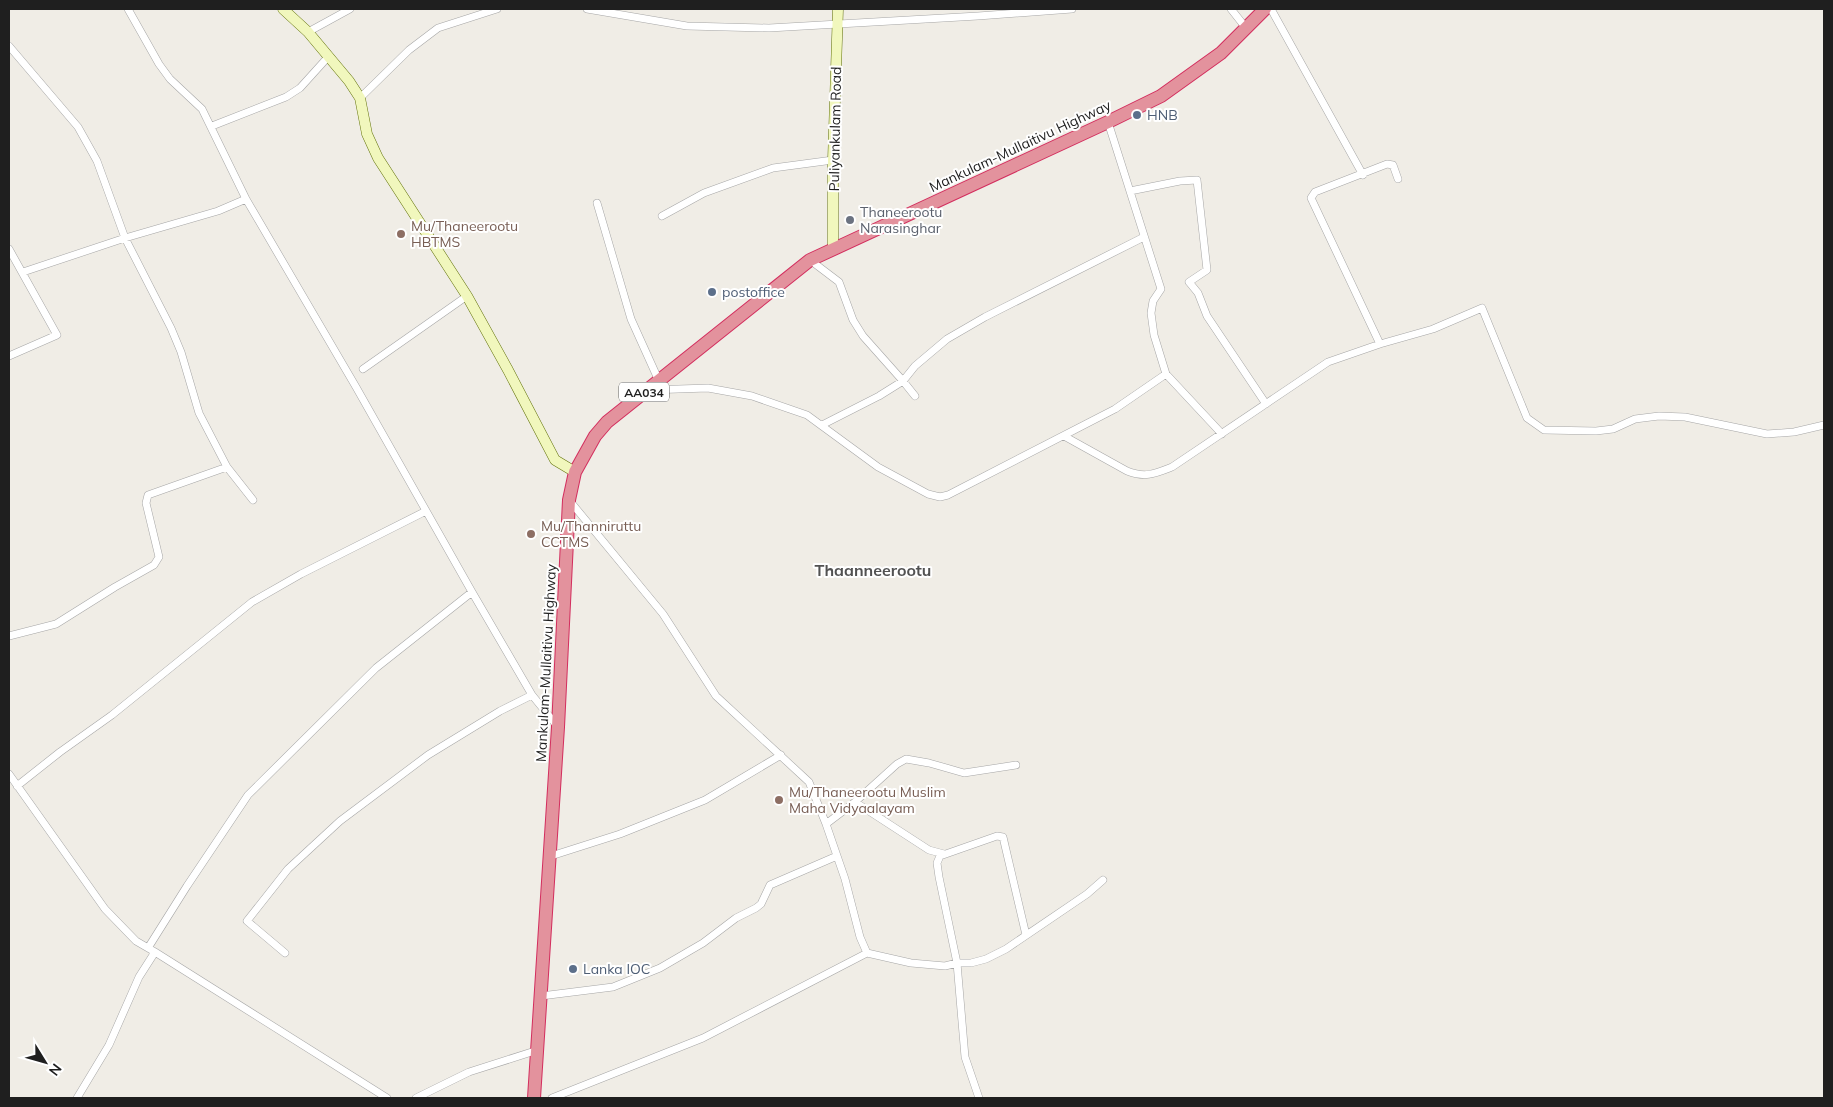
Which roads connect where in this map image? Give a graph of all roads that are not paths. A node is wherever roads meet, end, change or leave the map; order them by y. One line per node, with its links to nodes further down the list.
1 (128, 9): 18 (street)
2 (283, 9): 13 (street)
3 (350, 9): 13 (street)
4 (497, 9): 16 (street)
5 (588, 9): 11 (street)
6 (838, 9): 11 (street, Puliyankulam Road)
7 (1072, 9): 11 (street)
8 (1231, 9): 12 (street)
9 (1265, 9): 12 (highway, Mankulam-Mullaitivu Highway / AA034)
10 (1271, 9): 20 (street)
11 (838, 24): 19 (street, Puliyankulam Road)
12 (1246, 28): 17 (highway, Mankulam-Mullaitivu Highway / AA034)
13 (308, 32): 15 (street)
14 (9, 46): 27 (street)
15 (328, 57): 16 (street); 18 (street)
16 (360, 98): 32 (street)
17 (1108, 122): 22 (street); 29 (highway, Mankulam-Mullaitivu Highway / AA034)
18 (212, 126): 23 (street)
19 (833, 160): 25 (street); 29 (street, Puliyankulam Road)
20 (1364, 174): 21 (street); 33 (street)
21 (1398, 179)
22 (1130, 191): 26 (street); 41 (street)
23 (246, 199): 27 (street); 50 (street)
24 (597, 203): 37 (street)
25 (662, 216)
26 (1144, 237): 36 (street); 38 (street)
27 (125, 238): 31 (street); 46 (street)
28 (9, 249): 31 (street)
29 (833, 249): 30 (highway, Mankulam-Mullaitivu Highway / AA034)
30 (810, 260): 37 (highway, Mankulam-Mullaitivu Highway / AA034); 38 (street)
31 (23, 272): 34 (street)
32 (467, 296): 35 (street); 47 (street)
33 (1380, 344): 41 (street); 43 (street)
34 (9, 356)
35 (363, 369)
36 (1166, 374): 44 (street); 45 (street)
37 (658, 381): 39 (highway, Mankulam-Mullaitivu Highway / AA034)
38 (904, 381): 40 (street); 42 (street)
39 (648, 390): 42 (street); 47 (highway, Mankulam-Mullaitivu Highway / AA034)
40 (914, 396)
41 (1266, 404): 44 (street)
42 (822, 425): 45 (street)
43 (1824, 425)
44 (1222, 434): 45 (street)
45 (1064, 436)
46 (227, 467): 48 (street); 52 (street)
47 (575, 472): 49 (highway, Mankulam-Mullaitivu Highway / AA034)
48 (253, 500)
49 (569, 500): 54 (highway, Mankulam-Mullaitivu Highway / AA034); 55 (street)
50 (426, 511): 51 (street); 58 (street)
51 (472, 592): 53 (street); 66 (street)
52 (9, 636)
53 (532, 695): 54 (street); 68 (street)
54 (558, 727): 62 (highway, Mankulam-Mullaitivu Highway / AA034)
55 (781, 755): 60 (street); 62 (street)
56 (1016, 765): 59 (street)
57 (9, 774): 58 (street)
58 (17, 786): 66 (street)
59 (855, 802): 60 (street); 61 (street)
60 (826, 824): 63 (street)
61 (944, 854): 65 (street); 70 (street)
62 (551, 856): 71 (highway, Mankulam-Mullaitivu Highway / AA034)
63 (837, 856): 69 (street); 71 (street)
64 (1103, 880): 65 (street)
65 (1026, 935): 70 (street)
66 (148, 948): 67 (street)
67 (155, 952): 73 (street); 74 (street)
68 (286, 952)
69 (867, 953): 70 (street); 77 (street)
70 (957, 963): 78 (street)
71 (541, 996): 72 (highway, Mankulam-Mullaitivu Highway / AA034)
72 (538, 1050): 75 (street); 76 (highway, Mankulam-Mullaitivu Highway / AA034)
73 (77, 1098)
74 (387, 1098)
75 (416, 1098)
76 (534, 1098)
77 (552, 1098)
78 (979, 1098)

